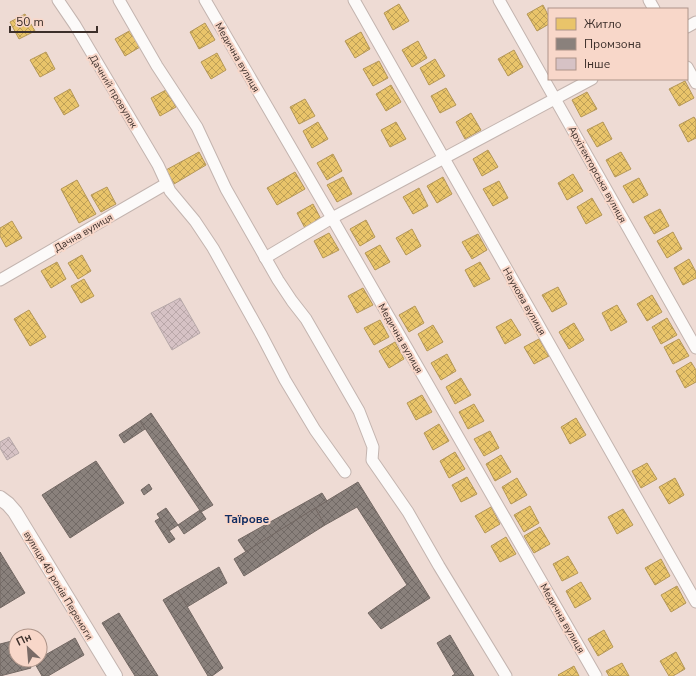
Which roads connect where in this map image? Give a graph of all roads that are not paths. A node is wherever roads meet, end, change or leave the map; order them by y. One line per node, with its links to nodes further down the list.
1 (58, 0): 11 (street, Дачний провулок)
2 (119, 0): 13 (street)
3 (205, 0): 12 (street, Медична вулиця)
4 (354, 0): 10 (street, Наукова вулиця)
5 (499, 0): 9 (street, Архітекторська вулиця)
6 (688, 69): 8 (street)
7 (590, 80): 9 (street)
8 (696, 83)
9 (555, 99): 10 (street); 15 (street, Архітекторська вулиця)
10 (444, 159): 12 (street); 18 (street, Наукова вулиця)
11 (166, 184): 14 (street, Дачна вулиця); 16 (street, Дачний провулок)
12 (332, 218): 13 (street); 21 (street, Медична вулиця)
13 (264, 258): 20 (street)
14 (0, 280)
15 (696, 348)
16 (344, 472)
17 (0, 498): 19 (street, вулиця 40 років Перемоги)
18 (696, 602)
19 (115, 676)
20 (506, 676)
21 (596, 676)

